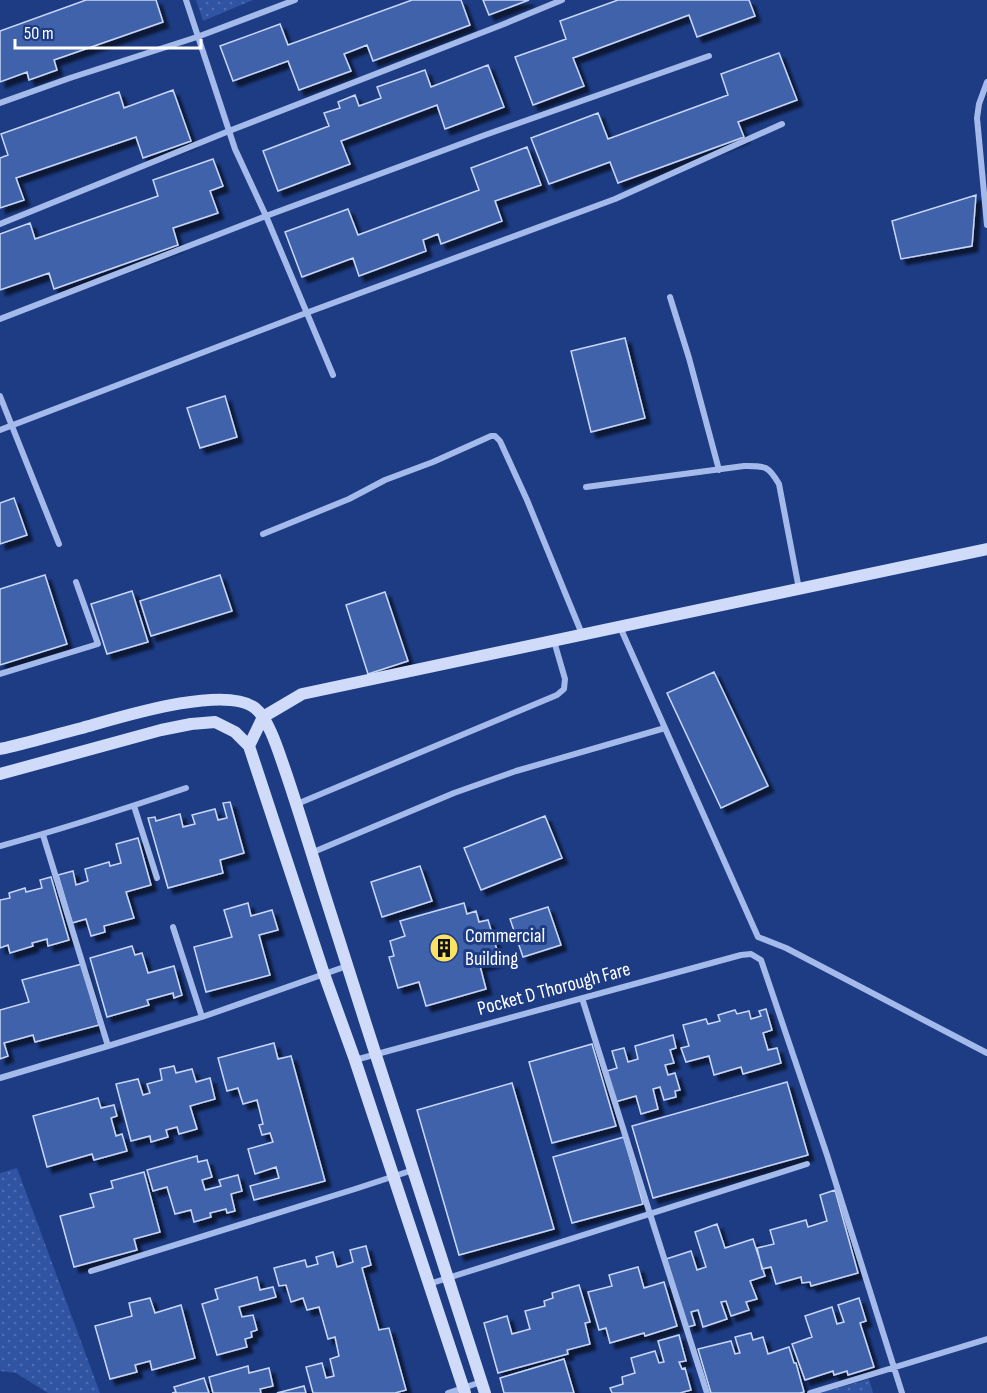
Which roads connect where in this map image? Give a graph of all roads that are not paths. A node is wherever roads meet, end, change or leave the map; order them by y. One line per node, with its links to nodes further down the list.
1 (186, 0): 4 (street)
2 (295, 0): 4 (street)
3 (562, 0): 9 (street)
4 (197, 37): 7 (street); 9 (street)
5 (709, 56): 10 (street)
6 (987, 82): 12 (street)
7 (0, 103)
8 (782, 124): 14 (street)
9 (229, 131): 10 (street); 11 (street)
10 (266, 216): 14 (street); 15 (street)
11 (0, 224)
12 (987, 225)
13 (670, 297): 20 (street)
14 (306, 313): 16 (street); 18 (street)
15 (0, 319)
16 (333, 375)
17 (0, 396): 18 (street)
18 (12, 426): 19 (street); 23 (street)
19 (0, 430)
20 (719, 470): 21 (street); 26 (street)
21 (586, 487)
22 (262, 534): 28 (street)
23 (59, 544)
24 (987, 549): 26 (street)
25 (76, 582): 30 (street)
26 (799, 589): 27 (street)
27 (620, 627): 28 (street); 32 (street)
28 (583, 635): 29 (street)
29 (554, 641): 31 (street); 37 (street)
30 (0, 674)
31 (263, 717): 33 (street); 34 (street); 37 (street)
32 (665, 728): 41 (street); 49 (street)
33 (249, 746): 35 (street); 45 (street)
34 (0, 749)
35 (0, 774)
36 (186, 788): 38 (street)
37 (297, 804): 41 (street)
38 (134, 806): 39 (street); 42 (street)
39 (43, 834): 40 (street); 48 (street)
40 (0, 846)
41 (311, 853): 44 (street)
42 (157, 878)
43 (173, 927): 47 (street)
44 (347, 966): 45 (street); 50 (street)
45 (324, 974): 47 (street); 51 (street)
46 (582, 999): 50 (street, Pocket D Thorough Fare); 56 (street); 61 (street, Pocket D Thorough Fare)
47 (202, 1017): 48 (street)
48 (108, 1046): 52 (street)
49 (987, 1053)
50 (376, 1055): 51 (street, Pocket D Thorough Fare); 54 (street)
51 (355, 1060): 55 (street)
52 (0, 1078)
53 (807, 1164): 56 (street)
54 (413, 1170): 55 (street); 58 (street)
55 (393, 1176): 57 (street); 59 (street)
56 (650, 1214): 58 (street); 65 (street)
57 (91, 1271)
58 (448, 1278): 59 (street); 62 (street)
59 (429, 1284): 63 (street)
60 (987, 1339): 61 (street)
61 (894, 1368): 66 (street); 67 (street)
62 (483, 1388): 63 (street)
63 (464, 1391): 64 (street)
64 (448, 1393)
65 (707, 1393)
66 (810, 1393)
67 (902, 1393)

